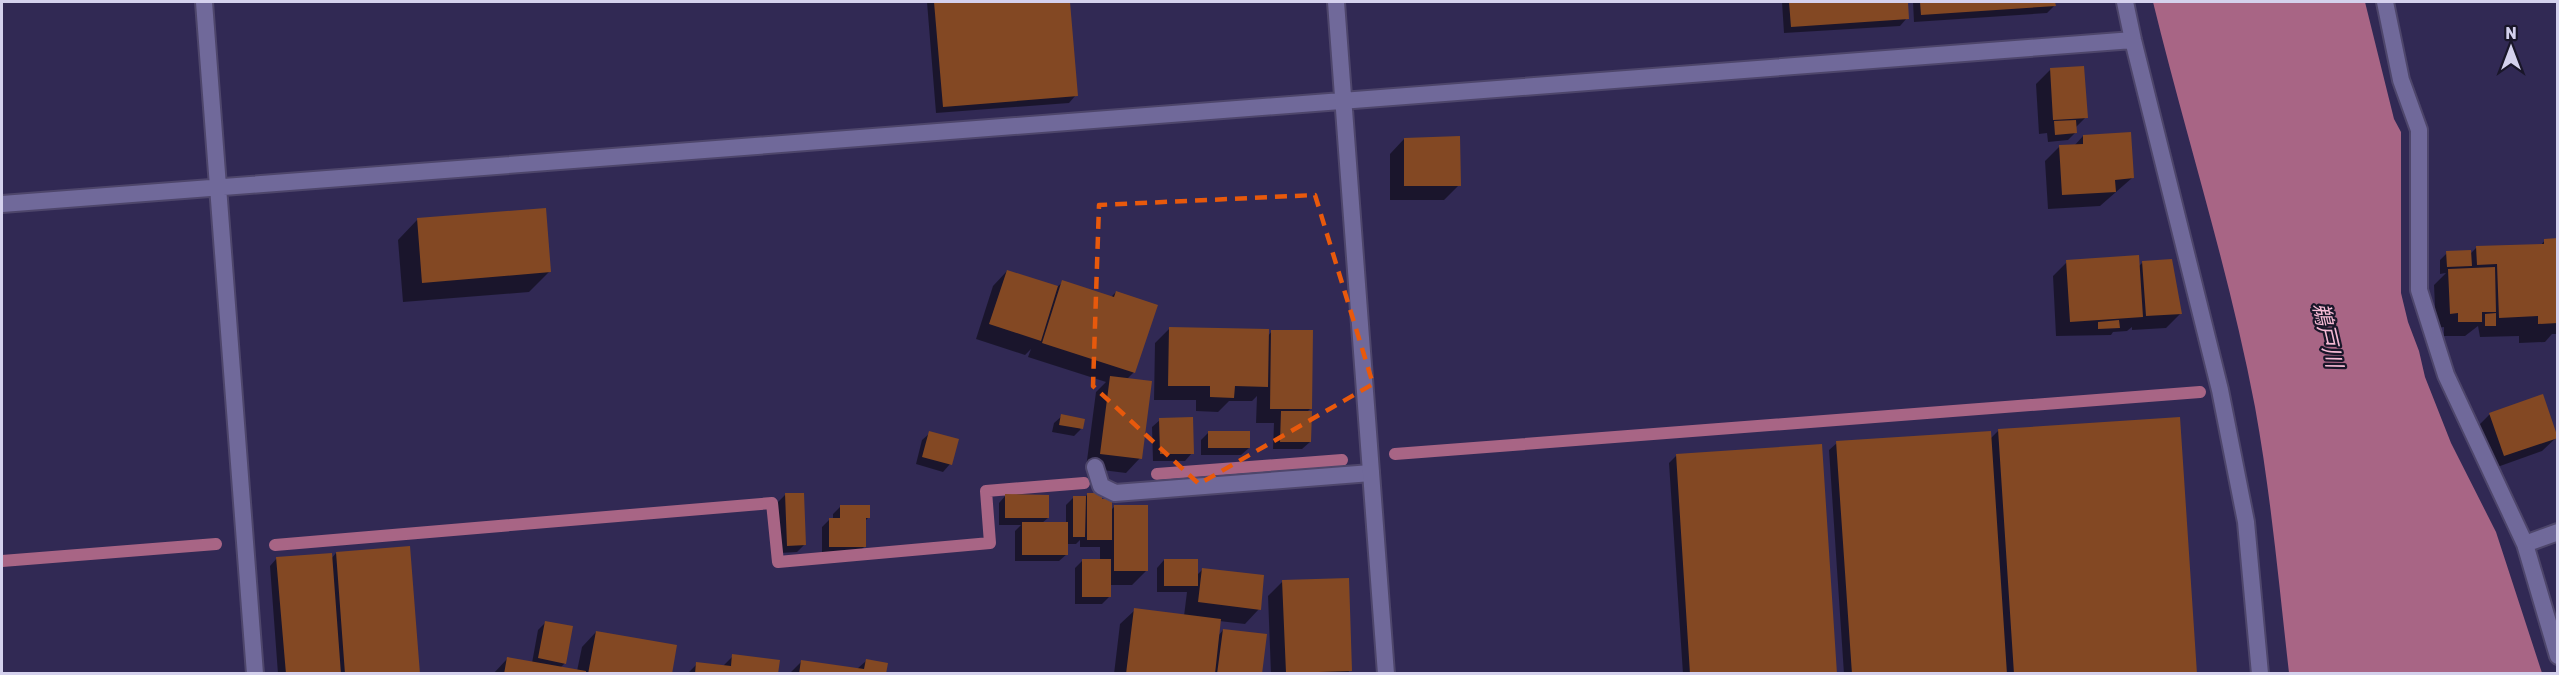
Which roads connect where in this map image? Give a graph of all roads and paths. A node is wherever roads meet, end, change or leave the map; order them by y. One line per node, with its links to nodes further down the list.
1 (204, 2): 7 (street)
2 (1336, 2): 6 (street)
3 (2125, 2): 5 (street)
4 (2385, 2): 12 (street)
5 (2133, 40): 6 (street); 16 (street)
6 (1344, 101): 7 (street); 10 (street)
7 (219, 187): 8 (street); 14 (street)
8 (2, 204)
9 (1095, 467): 10 (street)
10 (1371, 473): 15 (street)
11 (2558, 532): 12 (street)
12 (2526, 544): 13 (street)
13 (2558, 656)
14 (255, 674)
15 (1386, 674)
16 (2260, 674)

